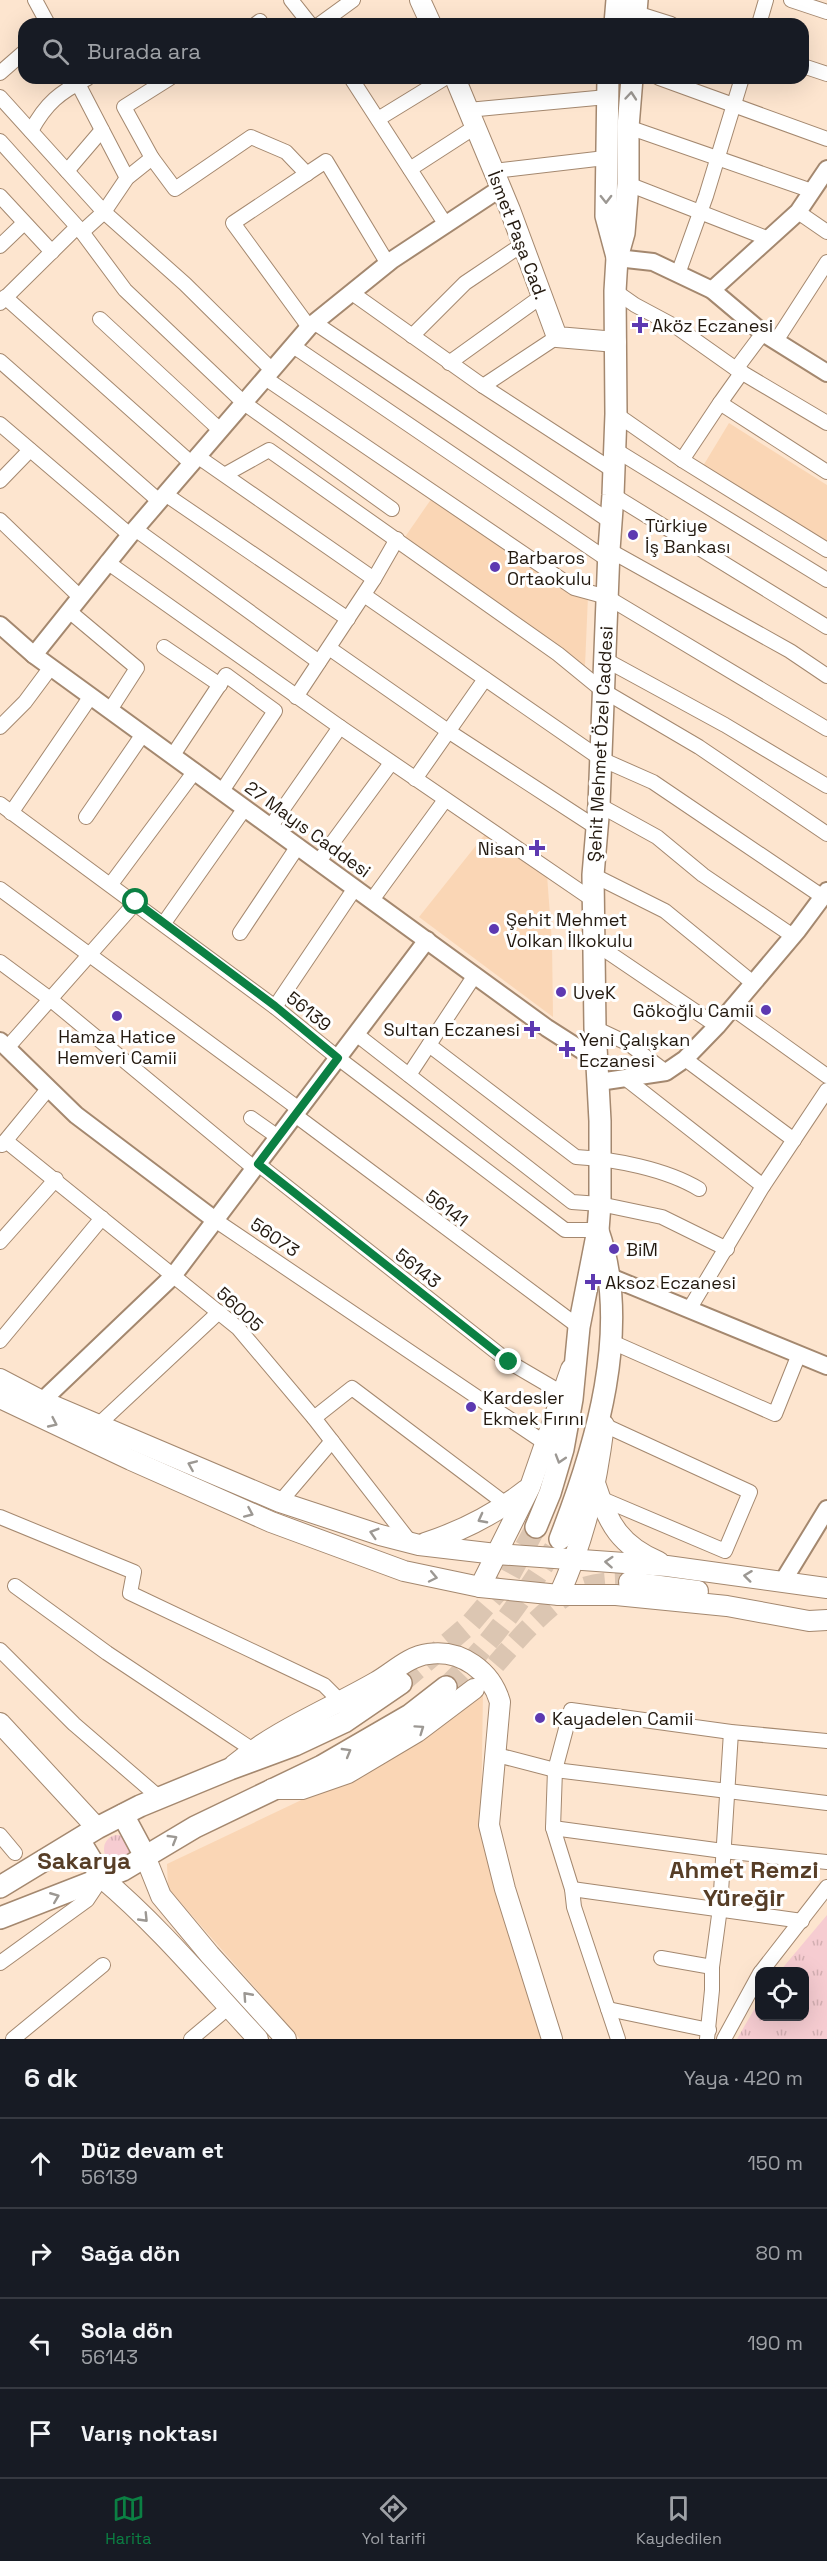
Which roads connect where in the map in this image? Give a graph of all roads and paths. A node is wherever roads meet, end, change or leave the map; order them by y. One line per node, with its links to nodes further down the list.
1 (35, 0): 10 (street)
2 (291, 0): 11 (street)
3 (353, 0): 12 (street)
4 (422, 0): 13 (main road)
5 (617, 0): 14 (main road)
6 (766, 0): 16 (street)
7 (791, 0): 9 (street)
8 (636, 12): 15 (street)
9 (827, 12)
10 (45, 18)
11 (305, 18)
12 (328, 18)
13 (429, 18)
14 (616, 18)
15 (653, 18)
16 (761, 18)
17 (18, 57): 19 (street)
18 (809, 68): 20 (street)
19 (0, 73)
20 (827, 74)
21 (75, 84): 37 (street)
22 (83, 84): 36 (street)
23 (160, 84): 40 (street)
24 (355, 84): 33 (street)
25 (435, 84): 33 (street)
26 (457, 84): 34 (main road, İsmet Paşa Cad.)
27 (632, 84): 35 (main road, one-way to 27)
28 (676, 84): 32 (street)
29 (740, 84): 32 (street)
30 (608, 87): 34 (street); 41 (main road)
31 (0, 97): 37 (street)
32 (734, 105): 38 (street); 42 (street)
33 (378, 119): 43 (street)
34 (472, 119): 43 (street); 48 (main road, İsmet Paşa Cad.)
35 (628, 127): 42 (street); 49 (main road)
36 (102, 130): 45 (street); 47 (street)
37 (32, 131): 45 (street)
38 (827, 139)
39 (0, 141): 57 (street)
40 (152, 158): 46 (street); 47 (street)
41 (605, 158): 48 (street); 63 (main road, one-way to 63)
42 (717, 158): 50 (street); 52 (street)
43 (410, 169): 56 (street)
44 (827, 169): 50 (street)
45 (67, 171): 53 (street)
46 (307, 174): 65 (street); 73 (street)
47 (127, 178): 53 (street)
48 (498, 179): 56 (street); 60 (main road, İsmet Paşa Cad.)
49 (628, 184): 52 (street); 63 (main road)
50 (812, 191): 54 (street)
51 (0, 196): 55 (street)
52 (701, 210): 59 (street); 66 (street)
53 (104, 212): 57 (street); 83 (street)
54 (798, 212): 58 (street); 59 (street)
55 (24, 223): 61 (street); 62 (street)
56 (446, 225): 65 (street)
57 (79, 230): 62 (street); 85 (street)
58 (827, 232)
59 (769, 239): 67 (street)
60 (523, 244): 70 (main road, İsmet Paşa Cad.); 74 (street)
61 (0, 246)
62 (51, 252): 71 (street)
63 (617, 258): 66 (street); 68 (main road, Şehit Mehmet Özel Caddesi)
64 (827, 262): 76 (street)
65 (388, 264): 69 (street)
66 (678, 274): 67 (street)
67 (712, 290): 76 (street)
68 (615, 291): 77 (main road, Şehit Mehmet Özel Caddesi); 81 (street)
69 (352, 292): 73 (street); 74 (street)
70 (542, 296): 75 (main road, İsmet Paşa Cad.); 80 (street)
71 (3, 300): 93 (street)
72 (100, 319): 90 (street)
73 (312, 325): 78 (street); 103 (street)
74 (412, 336): 80 (street)
75 (557, 337): 77 (main road); 84 (street)
76 (769, 337): 81 (street); 82 (street)
77 (616, 342): 87 (main road, Şehit Mehmet Özel Caddesi)
78 (293, 346): 83 (street); 107 (street)
79 (0, 361): 100 (street)
80 (449, 363): 84 (street)
81 (739, 370): 86 (street); 88 (street)
82 (827, 373)
83 (269, 374): 85 (street); 113 (street)
84 (483, 386): 95 (street)
85 (244, 403): 90 (street); 101 (street)
86 (720, 403): 94 (street); 96 (street)
87 (616, 414): 91 (main road, Şehit Mehmet Özel Caddesi); 94 (street)
88 (827, 423)
89 (0, 424): 92 (street)
90 (220, 430): 93 (street)
91 (614, 449): 95 (main road, Şehit Mehmet Özel Caddesi); 110 (street)
92 (30, 450): 98 (street); 104 (street)
93 (194, 460): 97 (street); 100 (street)
94 (682, 460): 106 (street)
95 (614, 471): 99 (main road, Şehit Mehmet Özel Caddesi)
96 (827, 472)
97 (226, 474): 105 (street); 109 (street)
98 (0, 481)
99 (614, 495): 103 (main road, Şehit Mehmet Özel Caddesi); 116 (street)
100 (162, 498): 104 (street); 115 (street)
101 (392, 509)
102 (0, 520): 112 (street)
103 (611, 522): 107 (main road, Şehit Mehmet Özel Caddesi)
104 (132, 532): 108 (street); 122 (street)
105 (397, 539): 109 (street); 127 (street)
106 (827, 550)
107 (608, 555): 113 (main road, Şehit Mehmet Özel Caddesi); 124 (street)
108 (107, 562): 112 (street); 129 (street)
109 (374, 579): 111 (street)
110 (827, 580)
111 (364, 595): 115 (street); 125 (street)
112 (80, 597): 114 (street)
113 (608, 597): 121 (main road, Şehit Mehmet Özel Caddesi); 133 (street)
114 (69, 610): 120 (street); 130 (street)
115 (348, 619): 119 (street)
116 (827, 627)
117 (3, 633): 120 (street, 27 Mayıs Caddesi)
118 (164, 647): 126 (street)
119 (329, 648): 122 (street); 134 (street)
120 (34, 655): 123 (street, 27 Mayıs Caddesi)
121 (604, 659): 127 (main road, Şehit Mehmet Özel Caddesi); 141 (street)
122 (319, 662): 129 (street)
123 (51, 667): 128 (street, 27 Mayıs Caddesi); 131 (street)
124 (827, 676)
125 (485, 679): 134 (street); 137 (street)
126 (220, 685): 136 (street); 142 (street)
127 (602, 690): 137 (main road, Şehit Mehmet Özel Caddesi); 150 (street)
128 (92, 696): 130 (street, 27 Mayıs Caddesi); 145 (street)
129 (296, 697): 132 (street)
130 (110, 710): 135 (street, 27 Mayıs Caddesi)
131 (0, 727)
132 (340, 728): 138 (street); 148 (street)
133 (827, 729)
134 (448, 731): 140 (street); 149 (street)
135 (143, 734): 136 (street, 27 Mayıs Caddesi); 147 (street)
136 (172, 755): 139 (street, 27 Mayıs Caddesi)
137 (601, 759): 144 (main road, Şehit Mehmet Özel Caddesi); 157 (street)
138 (391, 763): 140 (street); 152 (street)
139 (195, 771): 142 (street, 27 Mayıs Caddesi); 154 (street)
140 (415, 780): 143 (street)
141 (827, 786)
142 (222, 791): 146 (street, 27 Mayıs Caddesi)
143 (445, 800): 158 (street); 159 (street)
144 (599, 805): 149 (main road, Şehit Mehmet Özel Caddesi); 163 (street)
145 (6, 808): 154 (street, 56139)
146 (245, 808): 148 (street, 27 Mayıs Caddesi); 161 (street)
147 (86, 817)
148 (271, 826): 151 (street, 27 Mayıs Caddesi)
149 (597, 828): 153 (main road, Şehit Mehmet Özel Caddesi)
150 (827, 834)
151 (298, 846): 152 (street, 27 Mayıs Caddesi); 162 (street)
152 (319, 861): 155 (street, 27 Mayıs Caddesi)
153 (593, 875): 159 (main road, Şehit Mehmet Özel Caddesi); 169 (street)
154 (111, 884): 160 (street, 56139)
155 (355, 888): 158 (street, 27 Mayıs Caddesi); 171 (street)
156 (0, 889): 166 (street, 56141)
157 (825, 894): 163 (street)
158 (372, 900): 164 (street, 27 Mayıs Caddesi)
159 (593, 900): 165 (main road, Şehit Mehmet Özel Caddesi)
160 (136, 902): 161 (street, 56139); 166 (street)
161 (164, 923): 171 (street, 56139)
162 (240, 933)
163 (793, 936): 169 (street)
164 (427, 940): 168 (street, 27 Mayıs Caddesi); 175 (street)
165 (596, 944): 173 (street); 174 (main road, Şehit Mehmet Özel Caddesi)
166 (89, 956): 170 (street); 188 (street, 56141)
167 (0, 963): 170 (street, 56143)
168 (475, 975): 176 (street); 180 (street, 27 Mayıs Caddesi)
169 (753, 983): 172 (street)
170 (50, 999): 177 (street); 194 (street, 56143)
171 (275, 1006): 178 (street, 56139)
172 (732, 1008): 173 (street); 183 (street)
173 (717, 1026): 179 (street)
174 (595, 1028): 180 (main road, Şehit Mehmet Özel Caddesi); 181 (street)
175 (356, 1034): 178 (street); 182 (street)
176 (429, 1045): 182 (street); 193 (street)
177 (2, 1048): 186 (street, 56073)
178 (338, 1058): 188 (street); 201 (street, 56139)
179 (685, 1059): 181 (street); 191 (street)
180 (597, 1060): 185 (main road, Şehit Mehmet Özel Caddesi)
181 (666, 1072): 184 (street)
182 (409, 1076): 198 (street)
183 (827, 1076)
184 (625, 1078): 185 (street); 196 (street)
185 (599, 1082): 193 (main road, Şehit Mehmet Özel Caddesi)
186 (48, 1089): 192 (street); 200 (street, 56073)
187 (827, 1090): 191 (street)
188 (297, 1112): 190 (street); 209 (street, 56141)
189 (251, 1118): 190 (street)
190 (278, 1137): 194 (street)
191 (794, 1140): 196 (street)
192 (3, 1144): 195 (street, 56005)
193 (600, 1158): 197 (street); 198 (main road, Şehit Mehmet Özel Caddesi)
194 (256, 1166): 200 (street); 217 (street, 56143)
195 (56, 1179): 199 (street, 56005); 202 (street)
196 (763, 1186): 203 (street)
197 (699, 1189)
198 (600, 1204): 201 (main road, Şehit Mehmet Özel Caddesi); 203 (street)
199 (102, 1218): 204 (street, 56005); 210 (street)
200 (215, 1220): 204 (street); 224 (street, 56073)
201 (598, 1230): 205 (main road); 209 (main road, Şehit Mehmet Özel Caddesi)
202 (0, 1242)
203 (727, 1249): 207 (street)
204 (174, 1276): 208 (street, 56005); 219 (street)
205 (608, 1276): 206 (main road); 207 (street)
206 (612, 1308): 209 (main road); 211 (main road)
207 (690, 1308): 212 (street)
208 (219, 1312): 220 (street, 56005); 221 (street)
209 (581, 1317): 213 (main road, Şehit Mehmet Özel Caddesi)
210 (0, 1341)
211 (612, 1342): 212 (street); 216 (main road)
212 (799, 1354): 214 (street)
213 (575, 1359): 217 (main road); 231 (main road, Şehit Mehmet Özel Caddesi, one-way to 231)
214 (825, 1361)
215 (0, 1379): 219 (main road)
216 (608, 1379): 222 (main road); 232 (main road)
217 (562, 1393): 224 (main road)
218 (0, 1398): 237 (main road, one-way to 237)
219 (42, 1401): 221 (main road)
220 (314, 1418): 223 (street, 56005); 228 (street)
221 (98, 1425): 227 (main road, one-way to 221)
222 (604, 1425): 226 (main road); 226 (street)
223 (332, 1441): 227 (street); 233 (street, 56005)
224 (545, 1443): 225 (main road)
225 (530, 1487): 228 (main road); 234 (main road)
226 (598, 1492): 235 (main road); 236 (main road)
227 (280, 1502): 233 (main road, one-way to 227)
228 (507, 1504): 233 (main road, one-way to 233)
229 (827, 1509): 238 (street)
230 (0, 1517): 250 (street)
231 (536, 1527)
232 (560, 1539)
233 (415, 1544): 234 (main road); 237 (main road)
234 (496, 1554): 235 (main road); 241 (main road)
235 (575, 1560): 236 (main road, one-way to 235); 243 (main road)
236 (667, 1566): 238 (main road, one-way to 236)
237 (404, 1571): 241 (main road, one-way to 241)
238 (783, 1581): 242 (main road)
239 (629, 1582): 244 (main road)
240 (15, 1586): 254 (street)
241 (480, 1587): 243 (main road)
242 (827, 1588)
243 (558, 1595): 245 (main road)
244 (827, 1611)
245 (827, 1620)
246 (0, 1650): 260 (street)
247 (401, 1683): 256 (main road)
248 (446, 1687): 258 (main road, one-way to 248)
249 (474, 1689): 258 (main road, one-way to 249)
250 (340, 1701): 254 (main road); 255 (main road)
251 (0, 1723): 263 (main road)
252 (731, 1732): 253 (street); 257 (street); 259 (street)
253 (827, 1741)
254 (253, 1750): 256 (main road)
255 (497, 1755): 257 (street); 291 (main road)
256 (230, 1769): 260 (main road)
257 (555, 1770): 259 (street); 264 (street)
258 (272, 1789): 269 (main road, one-way to 258)
259 (728, 1791): 261 (street); 267 (street)
260 (160, 1799): 262 (main road)
261 (827, 1803)
262 (123, 1815): 263 (main road); 269 (main road)
263 (97, 1828): 266 (main road)
264 (554, 1828): 267 (street); 274 (street)
265 (0, 1836): 268 (street)
266 (79, 1840): 271 (main road); 272 (main road)
267 (723, 1851): 270 (street); 275 (street)
268 (15, 1853)
269 (145, 1856): 271 (main road); 290 (main road, one-way to 269)
270 (827, 1862)
271 (102, 1878): 276 (main road, one-way to 271); 279 (street); 284 (main road, one-way to 284)
272 (0, 1887)
273 (827, 1887): 277 (street)
274 (572, 1889): 275 (street); 285 (street)
275 (720, 1908): 277 (street); 281 (street)
276 (0, 1918)
277 (802, 1921): 282 (street)
278 (661, 1959): 281 (street)
279 (0, 1963)
280 (103, 1965): 287 (street)
281 (712, 1967): 286 (street)
282 (764, 1967)
283 (755, 1981): 293 (street)
284 (229, 2007): 288 (street); 289 (main road)
285 (608, 2009): 286 (street); 292 (street)
286 (708, 2034)
287 (13, 2039)
288 (191, 2039)
289 (258, 2039)
290 (286, 2039)
291 (552, 2039)
292 (618, 2039)
293 (724, 2039)

